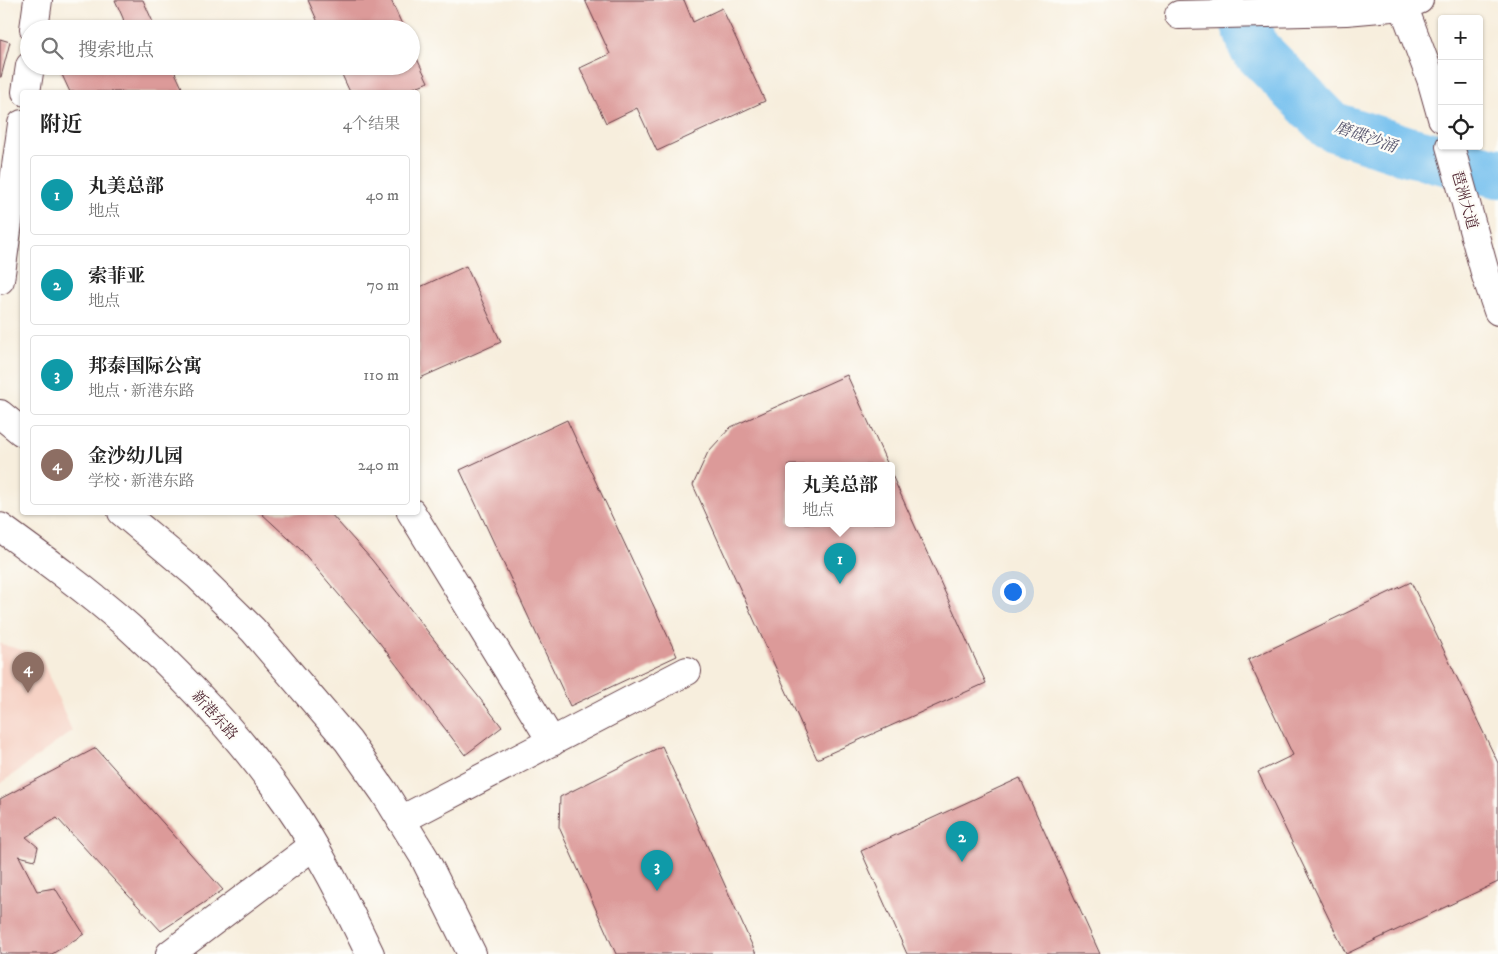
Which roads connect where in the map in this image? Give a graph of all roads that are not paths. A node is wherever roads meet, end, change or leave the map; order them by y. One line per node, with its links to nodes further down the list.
1 (38, 0): 4 (street)
2 (1408, 2): 3 (street); 7 (street)
3 (1179, 15)
4 (35, 20)
5 (29, 75): 6 (street)
6 (26, 90)
7 (1438, 105)
8 (20, 138): 10 (street)
9 (1451, 150): 11 (street, 琶洲大道)
10 (0, 280)
11 (1498, 311)
12 (0, 414): 13 (street)
13 (20, 430)
14 (126, 515): 19 (street)
15 (413, 515): 18 (street)
16 (0, 527): 20 (street, 新港东路)
17 (687, 671): 18 (street)
18 (552, 742): 19 (street)
19 (401, 820): 23 (street)
20 (313, 846): 21 (street); 22 (street, 新港东路)
21 (170, 954)
22 (370, 954)
23 (472, 954)

